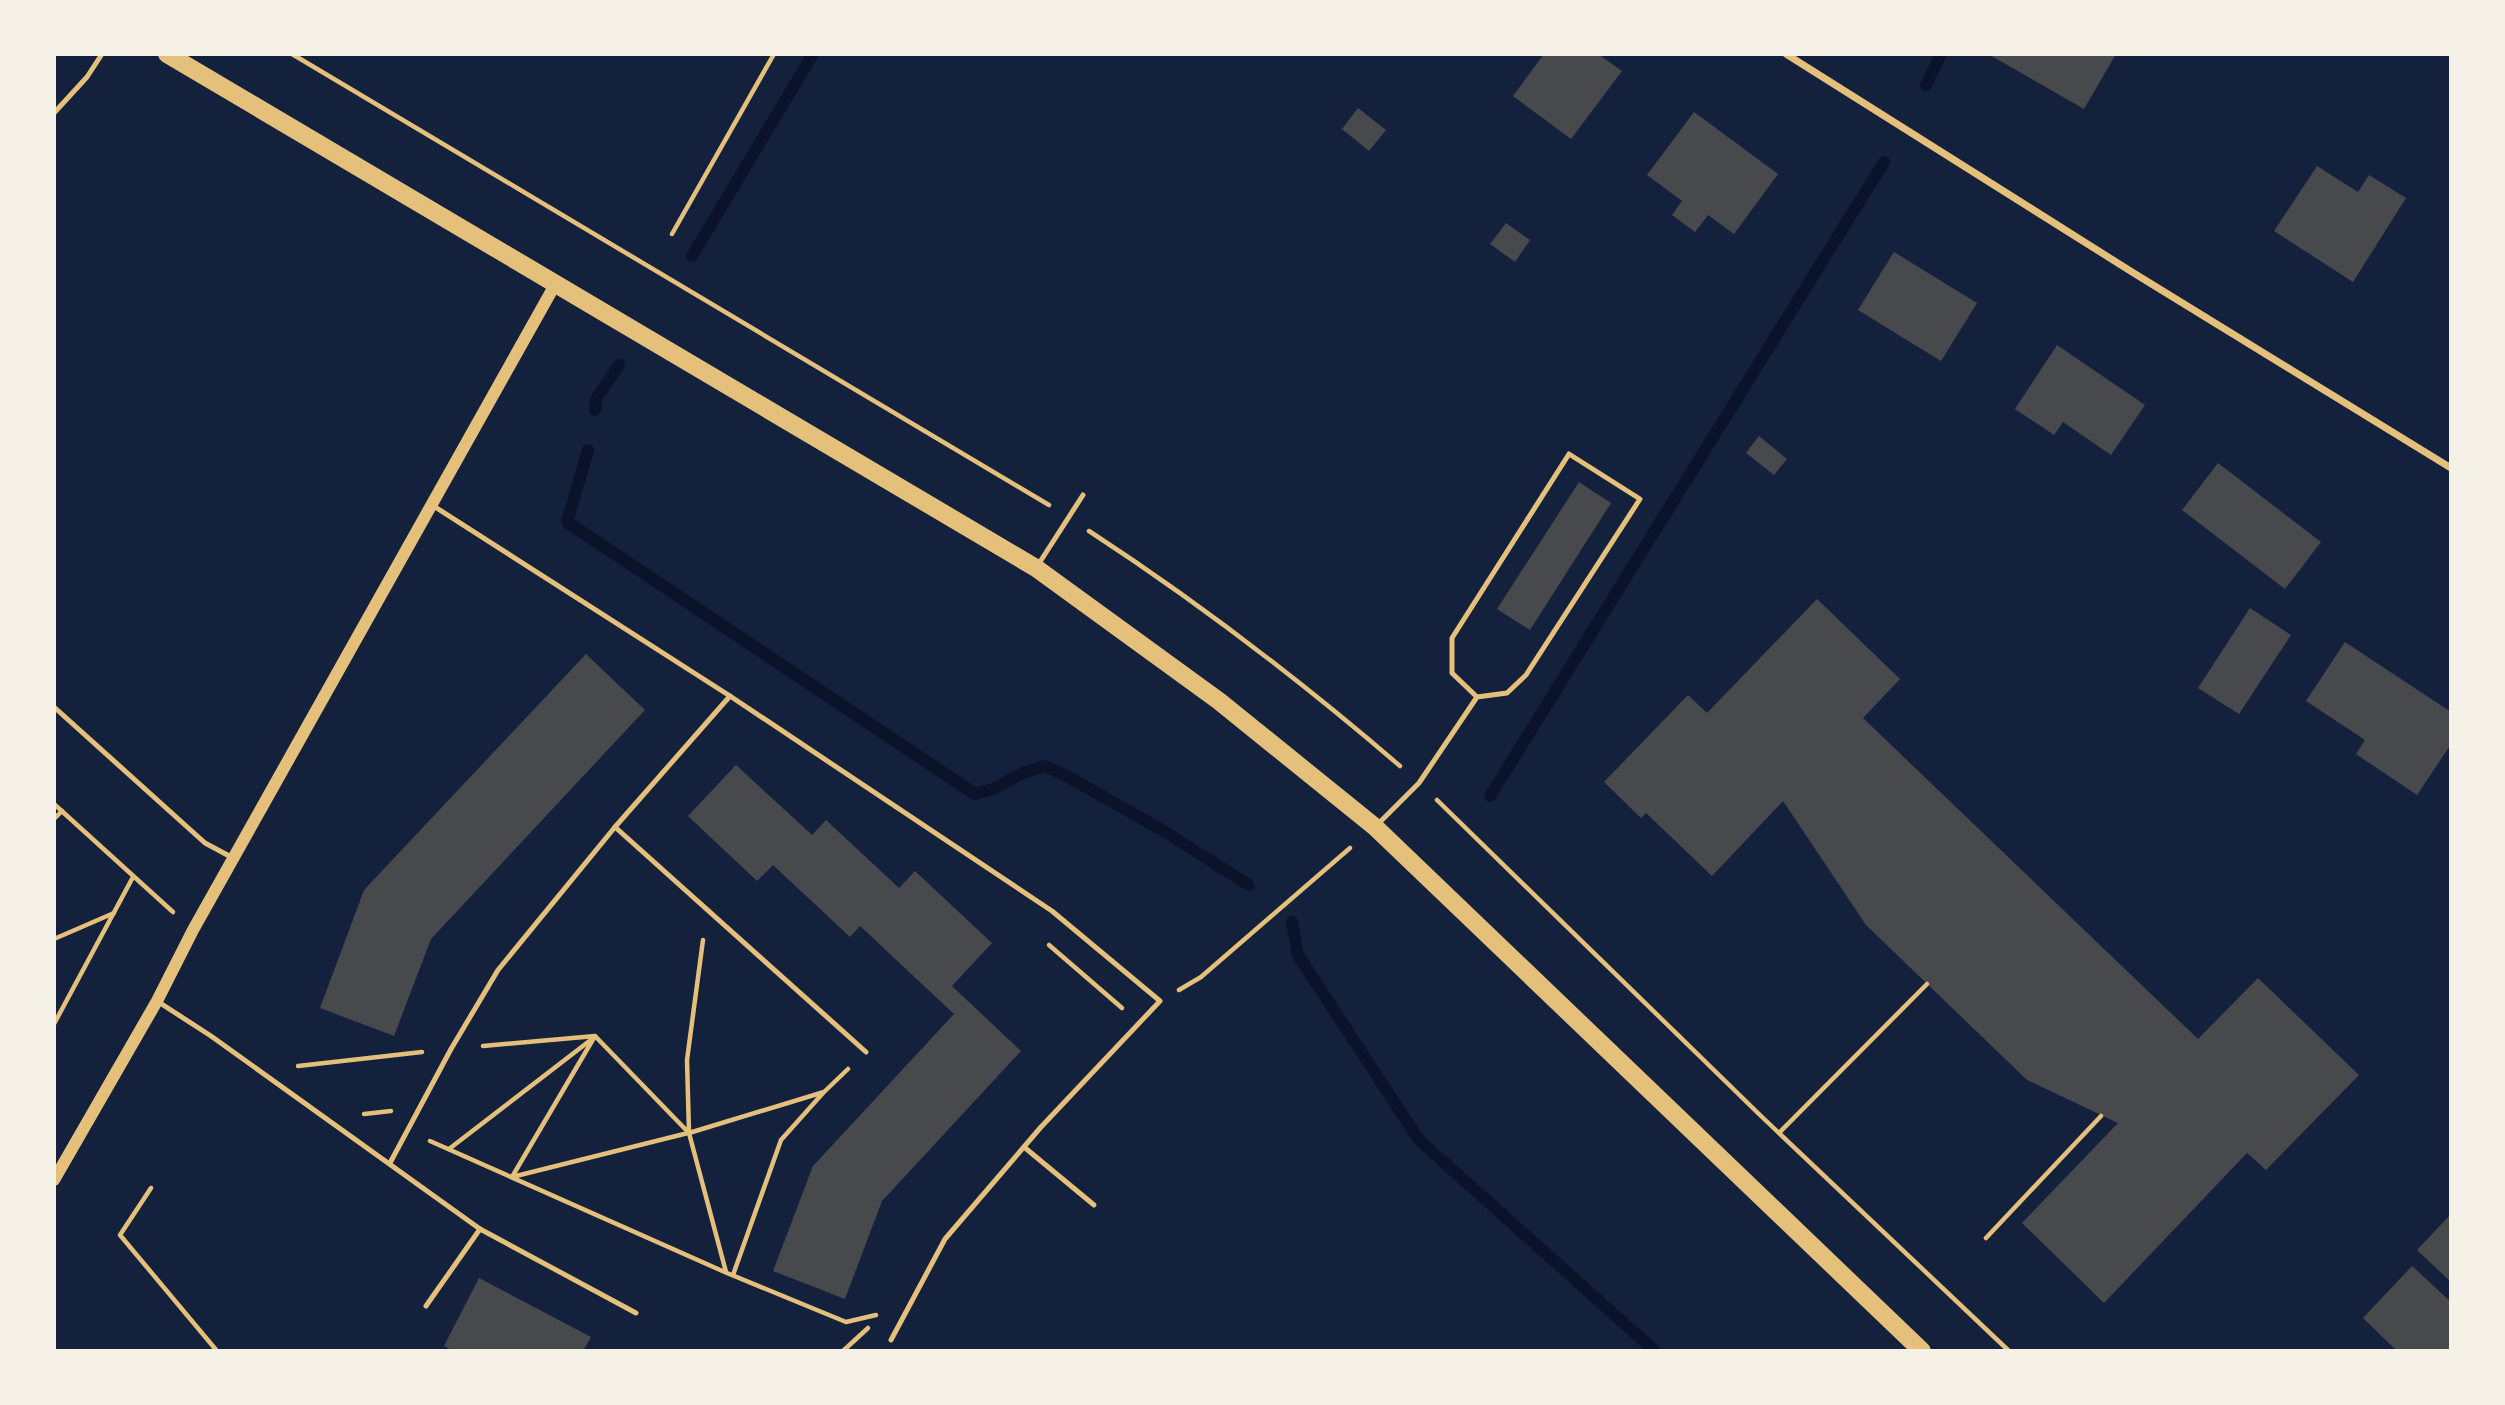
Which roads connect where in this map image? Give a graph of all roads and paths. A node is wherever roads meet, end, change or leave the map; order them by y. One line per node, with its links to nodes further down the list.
1 (102, 54): 6 (lane)
2 (167, 54): 9 (main road)
3 (292, 54): 8 (path)
4 (774, 54): 7 (path)
5 (1786, 54): 10 (street)
6 (54, 113)
7 (672, 234)
8 (652, 267)
9 (556, 283): 12 (street); 13 (main road)
10 (2451, 468)
11 (1083, 495): 13 (lane)
12 (432, 505): 14 (lane); 22 (street)
13 (1036, 568): 21 (main road)
14 (730, 696): 20 (lane); 31 (lane)
15 (1477, 697): 15 (lane); 21 (lane)
16 (54, 707): 22 (lane)
17 (54, 804): 18 (path)
18 (62, 811): 19 (path); 23 (path)
19 (54, 819)
20 (615, 827): 25 (lane); 34 (lane)
21 (1375, 827): 31 (path); 61 (main road)
22 (234, 858): 26 (street)
23 (133, 877): 24 (path); 26 (path)
24 (115, 913): 27 (path); 32 (path)
25 (713, 915): 35 (lane); 43 (path)
26 (193, 930): 30 (street)
27 (54, 939)
28 (1048, 945): 31 (path)
29 (1927, 984): 44 (path)
30 (157, 1001): 47 (lane); 49 (street)
31 (1160, 1002): 45 (lane)
32 (54, 1024)
33 (595, 1036): 34 (path); 43 (path); 46 (path); 48 (path)
34 (451, 1049): 36 (path); 42 (lane)
35 (866, 1052): 39 (path)
36 (422, 1063)
37 (290, 1064): 38 (path)
38 (304, 1073)
39 (824, 1092): 43 (path); 55 (path)
40 (353, 1107): 42 (path)
41 (2101, 1115): 53 (path)
42 (411, 1125): 46 (path); 47 (lane)
43 (689, 1133): 48 (path); 54 (path)
44 (1779, 1133)
45 (1024, 1147): 51 (lane); 58 (lane)
46 (449, 1149): 48 (path)
47 (390, 1163): 52 (lane)
48 (512, 1177): 54 (path)
49 (54, 1180)
50 (151, 1188): 59 (path)
51 (1094, 1205)
52 (480, 1229): 56 (lane); 57 (lane)
53 (1986, 1238)
54 (727, 1273): 55 (path)
55 (733, 1275): 60 (path)
56 (426, 1306)
57 (636, 1313)
58 (891, 1340)
59 (217, 1351)
60 (843, 1351)
61 (1922, 1351)

